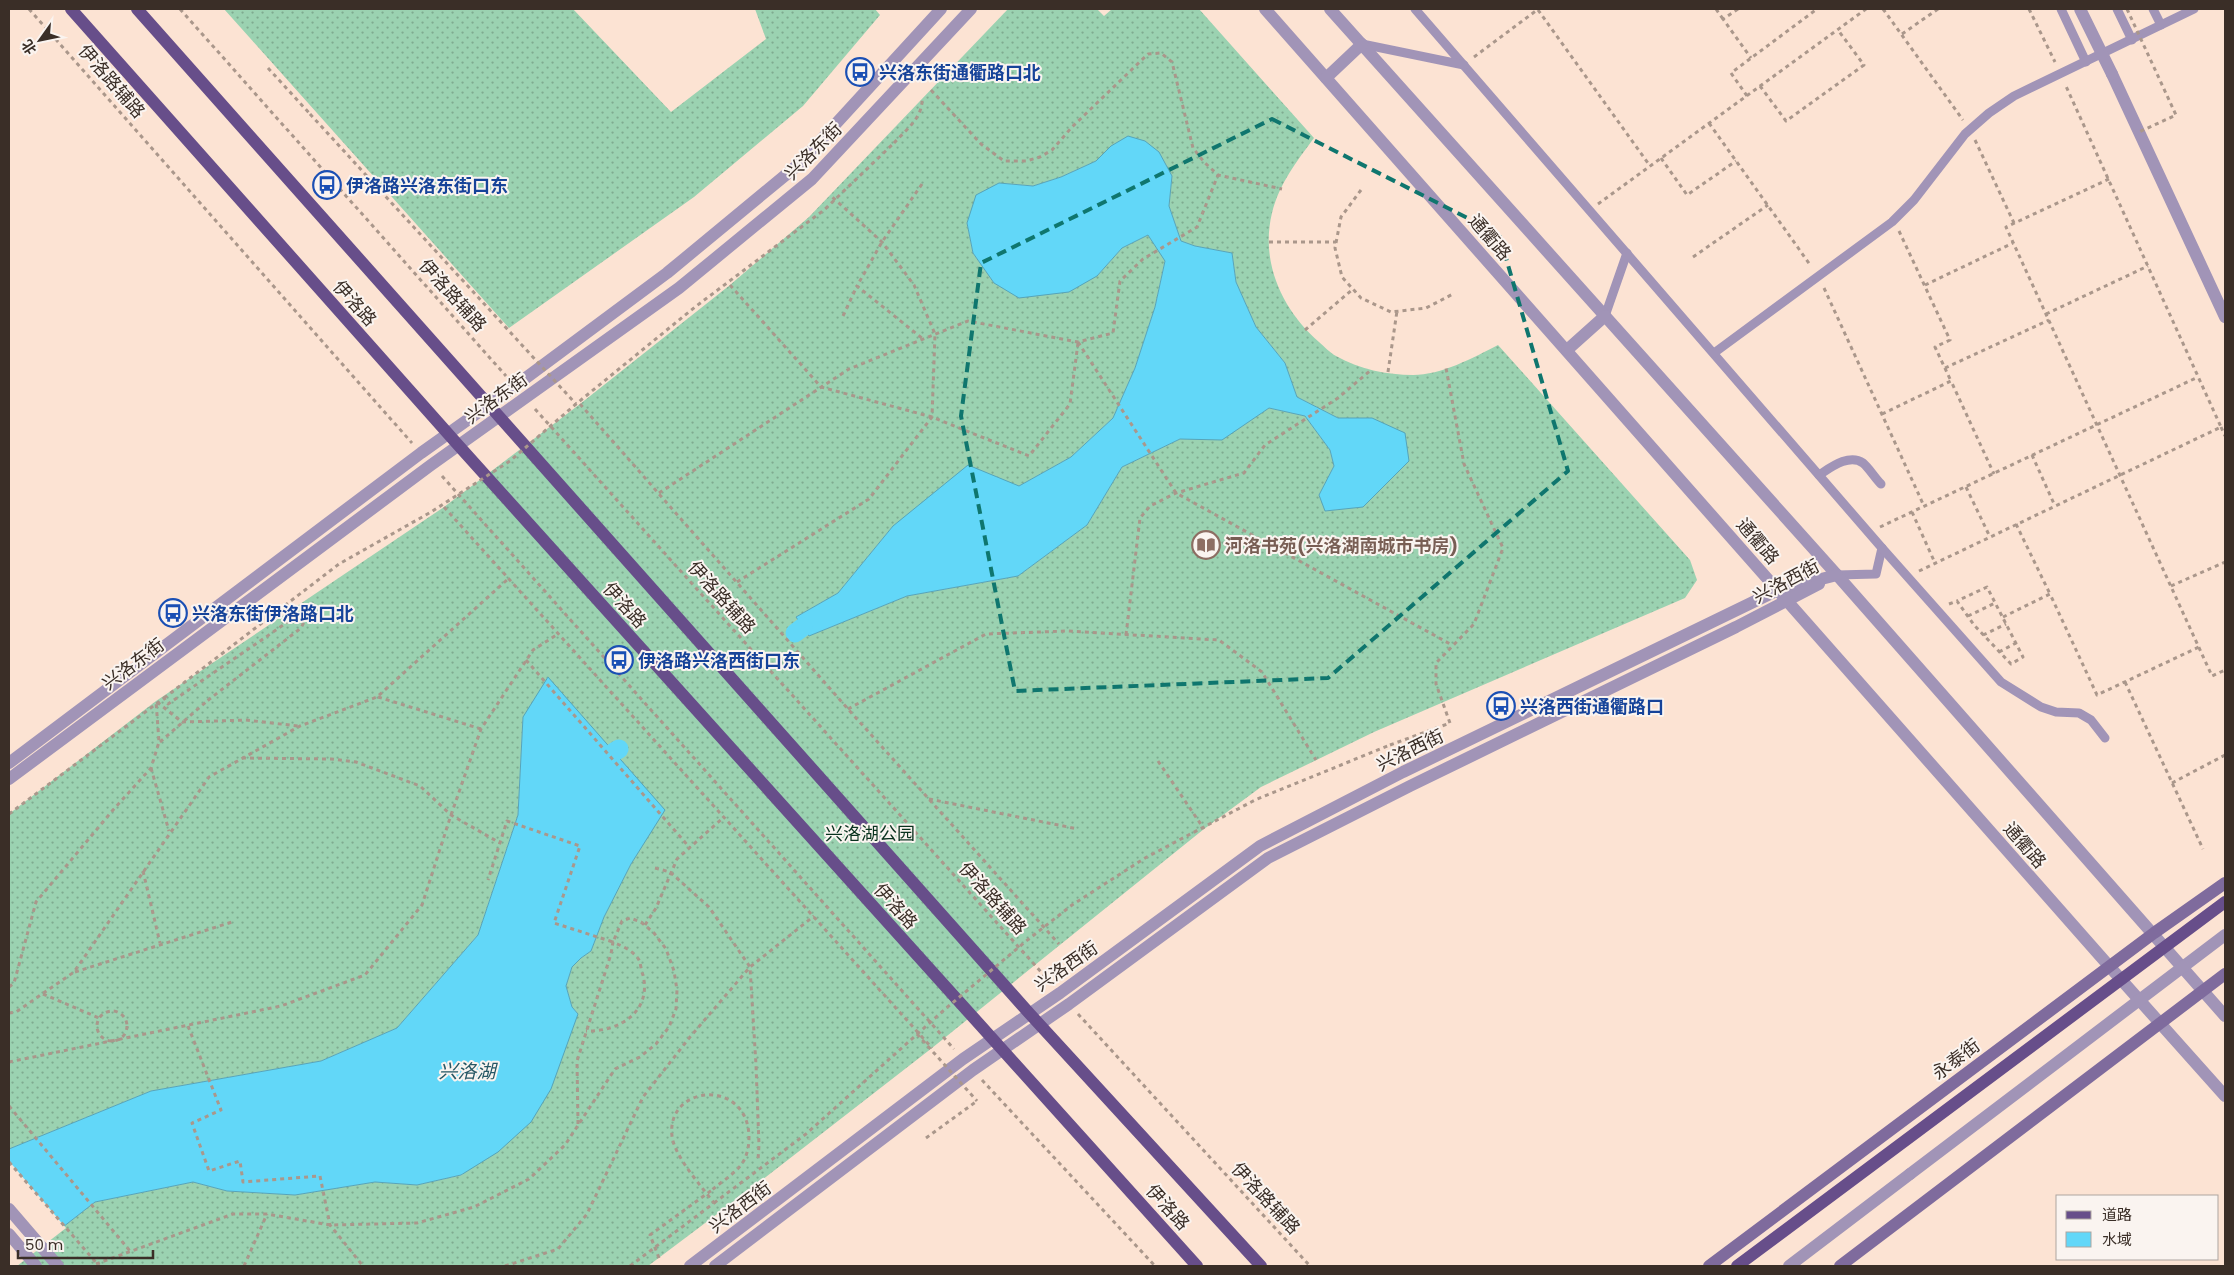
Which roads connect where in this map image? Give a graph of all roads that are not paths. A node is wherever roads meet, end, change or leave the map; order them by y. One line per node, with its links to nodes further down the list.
1 (71, 9): 26 (main road, 伊洛路)
2 (137, 9): 24 (main road, 伊洛路)
3 (941, 9): 24 (street, 兴洛东街)
4 (971, 9): 25 (street, 兴洛东街)
5 (1265, 9): 18 (street, 通衢路)
6 (1330, 9): 15 (street, 通衢路)
7 (1415, 9): 17 (lane)
8 (2061, 9): 16 (lane)
9 (2080, 9): 21 (street, bridge)
10 (2117, 9): 14 (lane)
11 (2153, 9): 13 (lane)
12 (2189, 10): 13 (lane)
13 (2161, 25): 14 (lane)
14 (2132, 40): 16 (lane)
15 (1362, 44): 17 (lane); 18 (street); 20 (street, 通衢路)
16 (2086, 62): 23 (lane)
17 (1464, 65): 19 (lane)
18 (1326, 78): 22 (street, 通衢路)
19 (1627, 253): 20 (lane); 23 (lane)
20 (1605, 316): 22 (street); 31 (street, 通衢路)
21 (2225, 317)
22 (1567, 350): 32 (street, 通衢路)
23 (1714, 353): 28 (lane)
24 (488, 405): 25 (main road, 伊洛路); 26 (street, 兴洛东街)
25 (499, 417): 27 (street, 兴洛东街); 44 (main road, 伊洛路)
26 (448, 434): 27 (main road, 伊洛路); 35 (street, 兴洛东街)
27 (458, 446): 36 (street, 兴洛东街); 48 (main road, 伊洛路)
28 (1819, 474): 29 (lane); 30 (lane)
29 (1881, 484)
30 (1882, 548): 31 (lane); 34 (lane)
31 (1837, 575): 32 (street, 兴洛西街); 33 (street, 兴洛西街); 39 (street, 通衢路)
32 (1778, 590): 33 (street, 通衢路); 44 (street, 兴洛西街)
33 (1788, 601): 41 (street, 通衢路); 47 (street, 兴洛西街)
34 (2105, 738)
35 (9, 762)
36 (9, 779)
37 (2225, 883): 39 (main road, 永泰街)
38 (2225, 902): 60 (main road, bridge)
39 (2154, 933): 41 (main road, 永泰街); 43 (street, 通衢路)
40 (2225, 935): 61 (street, bridge)
41 (2109, 966): 46 (street, 通衢路); 59 (main road, 永泰街)
42 (2225, 974): 43 (main road)
43 (2203, 991): 45 (street, 通衢路); 46 (main road)
44 (1029, 1012): 47 (main road, 伊洛路); 48 (street, 兴洛西街)
45 (2225, 1016)
46 (2161, 1023): 50 (street, 通衢路); 62 (main road)
47 (1039, 1024): 49 (street, 兴洛西街); 58 (main road, 伊洛路)
48 (992, 1038): 49 (main road, 伊洛路); 55 (street, 兴洛西街)
49 (1002, 1049): 56 (street, 兴洛西街); 57 (main road, 伊洛路)
50 (2225, 1096)
51 (9, 1209): 54 (street)
52 (9, 1234): 53 (street)
53 (36, 1266)
54 (58, 1266)
55 (690, 1266)
56 (715, 1266)
57 (1198, 1266)
58 (1261, 1266)
59 (1709, 1266)
60 (1737, 1266)
61 (1789, 1266)
62 (1840, 1266)

